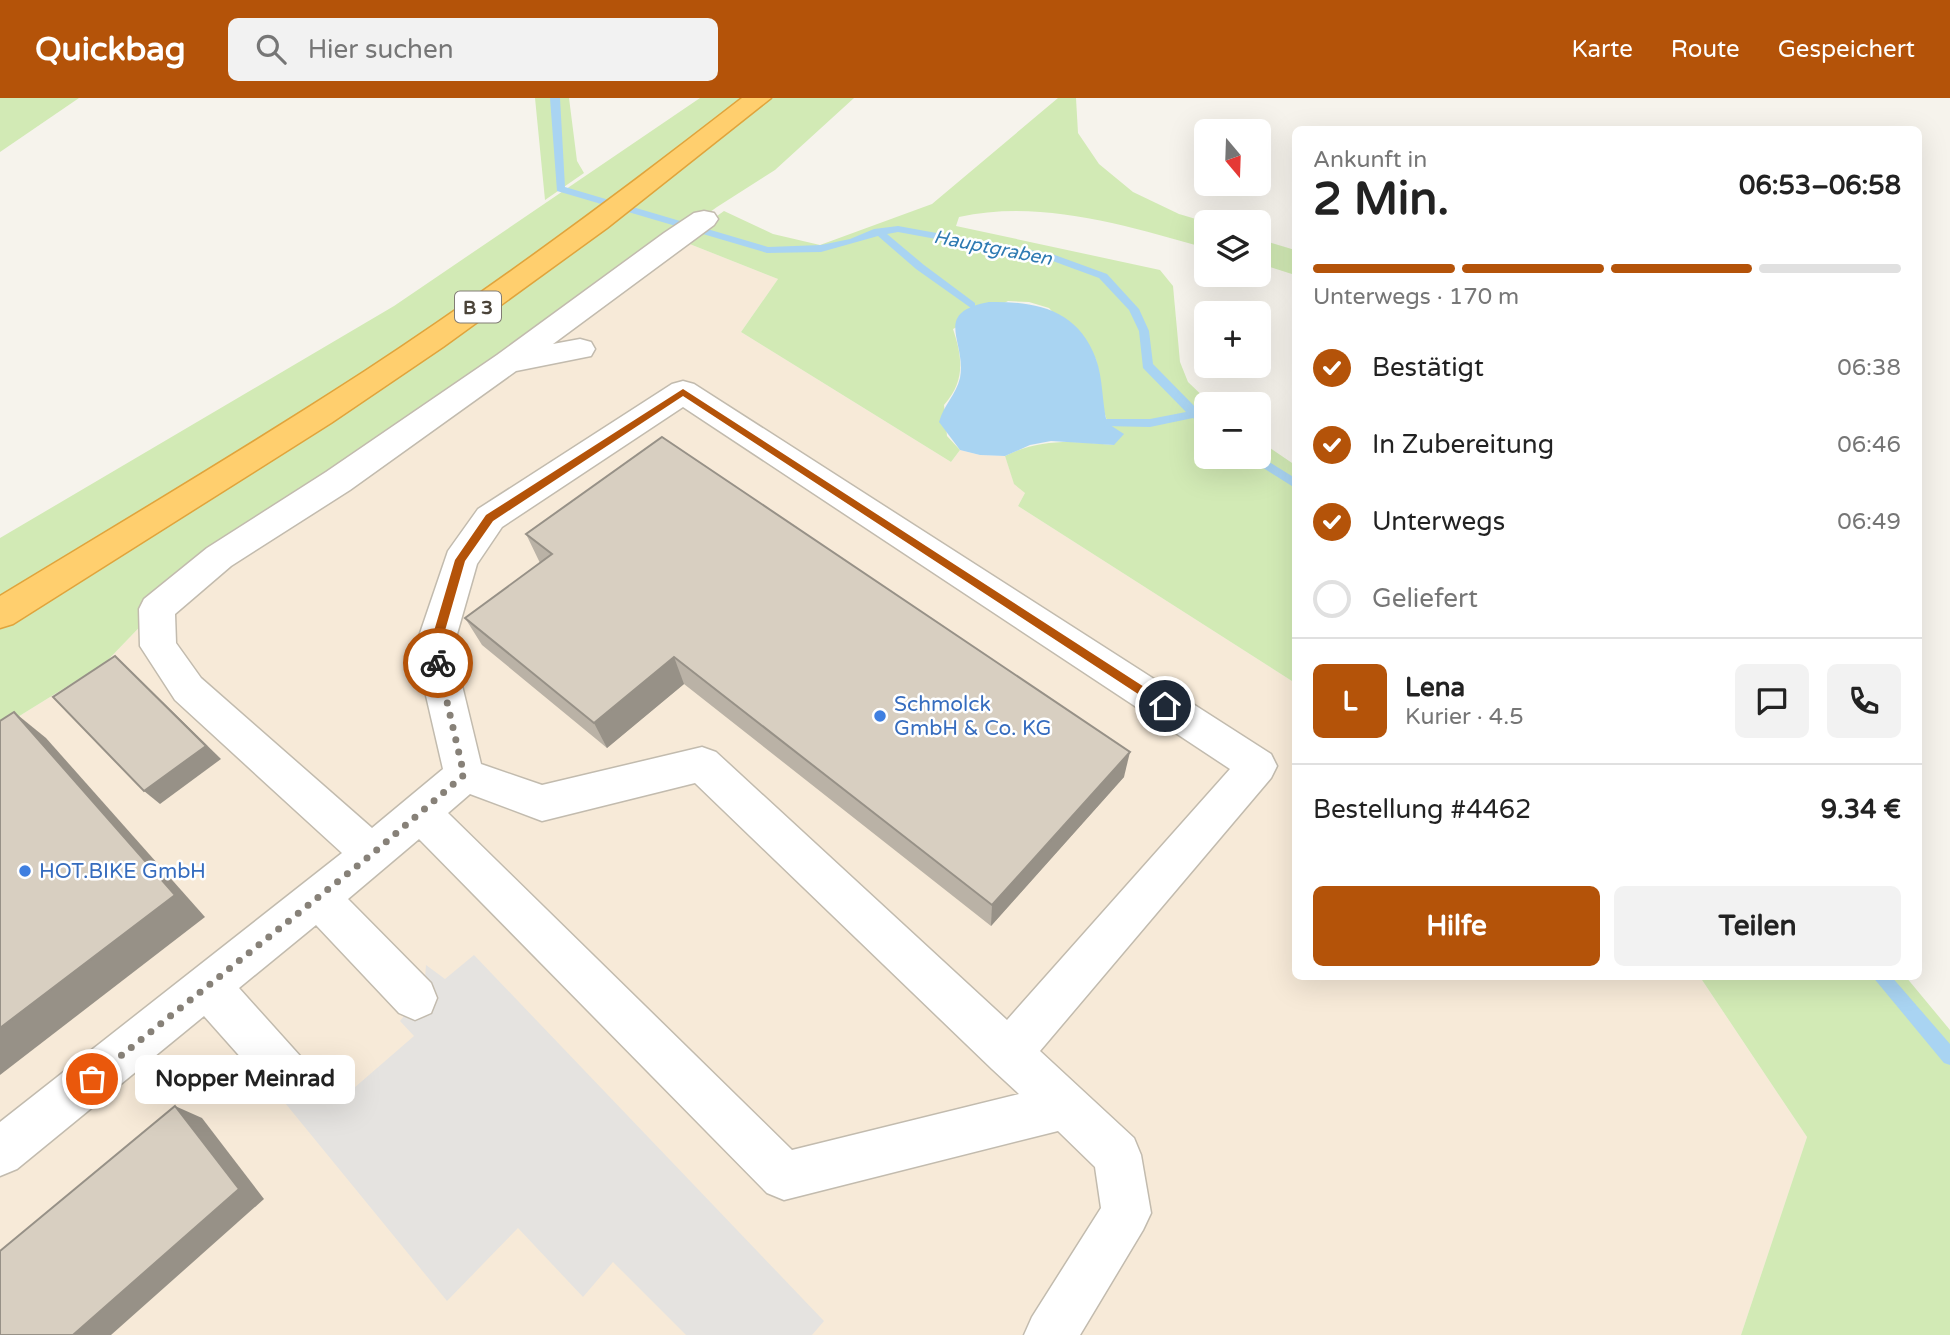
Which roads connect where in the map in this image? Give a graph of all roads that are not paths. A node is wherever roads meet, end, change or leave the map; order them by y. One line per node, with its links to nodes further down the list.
1 (758, 98): 5 (highway, B 3)
2 (704, 219): 4 (street)
3 (580, 349): 4 (street)
4 (508, 362): 8 (street)
5 (0, 614)
6 (464, 775): 7 (street); 12 (street); 12 (street)
7 (420, 812): 8 (street); 14 (street)
8 (372, 854): 9 (street)
9 (317, 896): 10 (street); 11 (street)
10 (207, 986): 13 (street); 15 (street)
11 (415, 998)
12 (1008, 1054): 14 (street)
13 (285, 1073)
14 (1064, 1106): 16 (street)
15 (0, 1152)
16 (1050, 1335)

